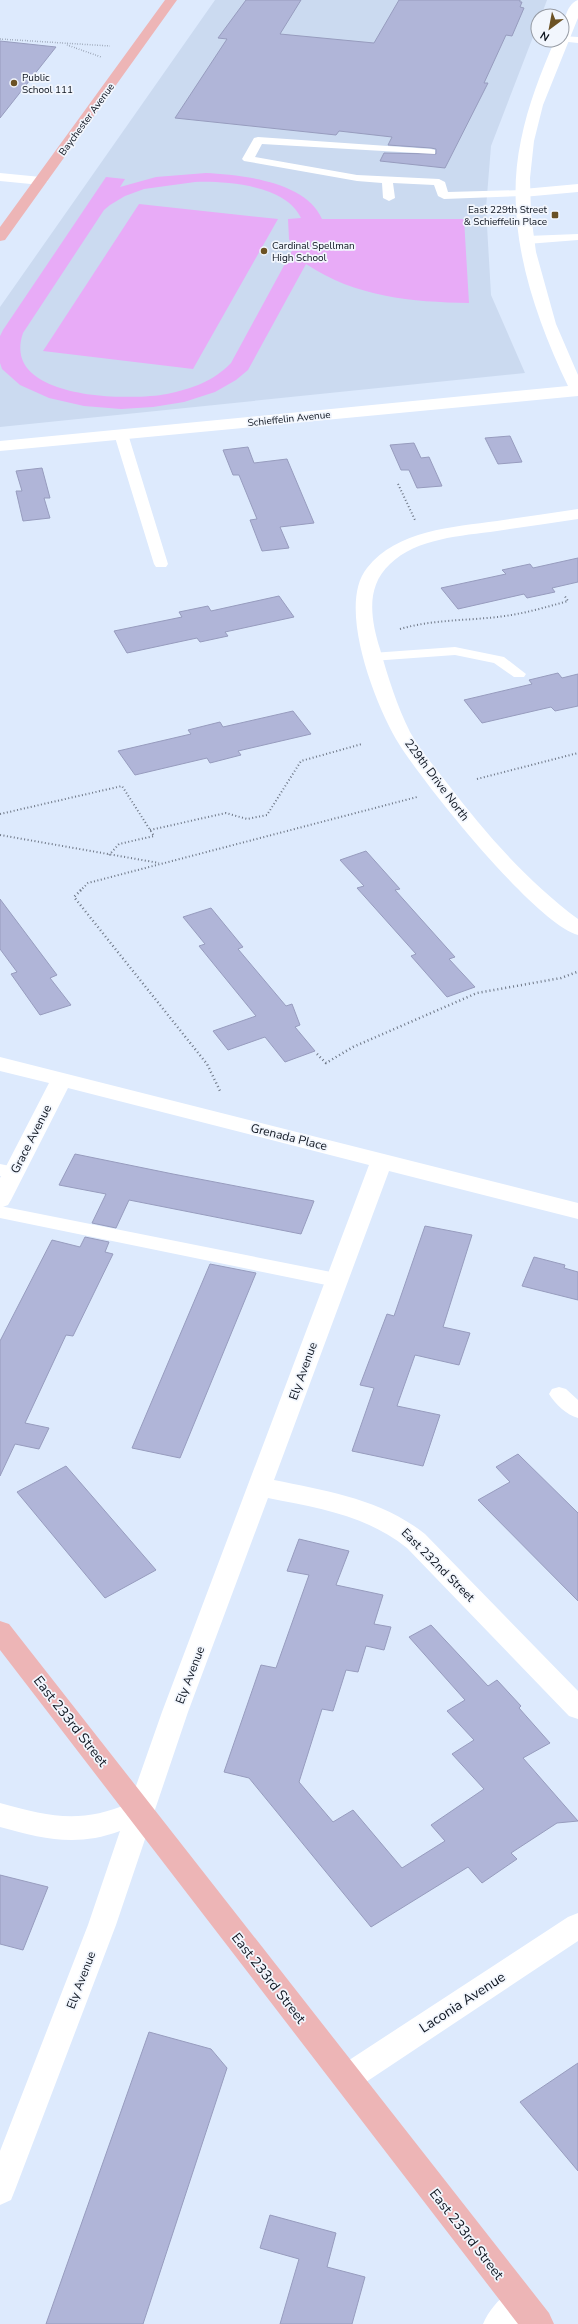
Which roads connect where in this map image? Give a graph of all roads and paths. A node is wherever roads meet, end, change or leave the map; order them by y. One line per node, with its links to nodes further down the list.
1 (172, 0): 12 (main road, Baychester Avenue)
2 (578, 4): 3 (street)
3 (570, 23)
4 (0, 39): 5 (path)
5 (65, 45): 6 (path); 8 (path)
6 (110, 46)
7 (559, 48): 14 (street)
8 (101, 57)
9 (431, 152): 11 (lane)
10 (0, 177): 12 (street)
11 (387, 179): 14 (lane); 15 (lane)
12 (41, 181): 17 (main road, Baychester Avenue)
13 (578, 188): 14 (street)
14 (522, 193): 18 (street)
15 (389, 198)
16 (578, 237): 18 (lane)
17 (0, 238)
18 (528, 240): 19 (street)
19 (578, 390): 20 (street, Schieffelin Avenue)
20 (121, 434): 21 (street, Schieffelin Avenue); 25 (lane)
21 (0, 446)
22 (398, 484): 24 (path)
23 (578, 514): 28 (street, 229th Drive North)
24 (415, 521)
25 (161, 564)
26 (564, 595): 27 (path)
27 (400, 629)
28 (372, 657): 29 (lane); 33 (street, 229th Drive North)
29 (519, 674)
30 (362, 744): 35 (path)
31 (578, 752): 32 (path)
32 (477, 780)
33 (443, 790): 38 (path); 39 (street, 229th Drive North)
34 (0, 814): 35 (path)
35 (150, 830): 37 (path)
36 (0, 835): 37 (path)
37 (109, 855): 38 (path)
38 (161, 864): 44 (path)
39 (578, 929)
40 (577, 972): 41 (path)
41 (317, 1054)
42 (0, 1064): 43 (street, Grenada Place)
43 (62, 1079): 45 (street, Grenada Place); 46 (street, Grace Avenue)
44 (221, 1093)
45 (382, 1160): 48 (street, Grenada Place); 50 (street, Ely Avenue)
46 (7, 1171): 47 (street, Grace Avenue)
47 (0, 1200)
48 (578, 1211)
49 (0, 1212): 50 (lane)
50 (336, 1280): 53 (street, Ely Avenue)
51 (560, 1394): 52 (lane)
52 (578, 1412)
53 (261, 1487): 55 (street, East 232nd Street); 56 (street, Ely Avenue)
54 (0, 1632): 56 (main road, East 233rd Street)
55 (578, 1708)
56 (140, 1812): 57 (street); 59 (main road, East 233rd Street); 60 (street, Ely Avenue)
57 (0, 1815)
58 (578, 1926): 59 (street, Laconia Avenue)
59 (346, 2078): 61 (main road, East 233rd Street)
60 (0, 2190)
61 (529, 2313): 62 (street)
62 (499, 2324)

